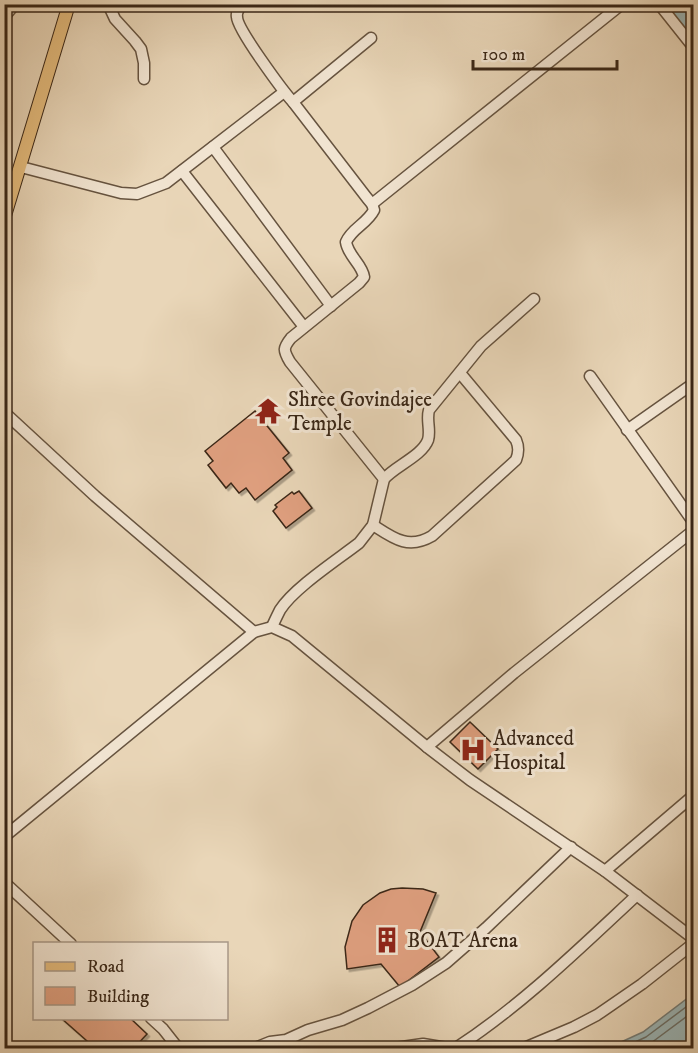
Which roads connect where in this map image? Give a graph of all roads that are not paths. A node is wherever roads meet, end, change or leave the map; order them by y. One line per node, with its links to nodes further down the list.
1 (69, 4): 14 (main road)
2 (108, 4): 10 (street)
3 (242, 4): 11 (street)
4 (622, 4): 16 (street)
5 (660, 4): 9 (street)
6 (15, 5): 7 (street)
7 (4, 17)
8 (371, 38): 12 (street)
9 (693, 48)
10 (144, 79)
11 (284, 92): 12 (street); 13 (street)
12 (292, 102): 16 (street)
13 (213, 147): 15 (street); 19 (street)
14 (21, 167): 15 (street); 17 (main road)
15 (182, 171): 20 (street)
16 (372, 204): 19 (street)
17 (4, 219)
18 (534, 299): 21 (street)
19 (331, 306): 20 (street)
20 (304, 327): 26 (street)
21 (460, 373): 26 (street); 28 (street)
22 (590, 376): 25 (street)
23 (693, 383): 25 (street)
24 (4, 412): 31 (street)
25 (627, 430): 27 (street)
26 (384, 479): 28 (street)
27 (693, 523)
28 (373, 525): 30 (street)
29 (693, 530): 32 (street)
30 (272, 627): 31 (street); 32 (street)
31 (254, 632): 34 (street)
32 (427, 747): 35 (street)
33 (693, 795): 36 (street)
34 (4, 837)
35 (571, 847): 36 (street); 43 (street)
36 (605, 871): 38 (street)
37 (4, 882): 40 (street)
38 (637, 895): 39 (street); 46 (street)
39 (693, 941): 47 (street)
40 (69, 942)
41 (153, 1020): 42 (street)
42 (178, 1048)
43 (255, 1048)
44 (395, 1048): 45 (street)
45 (447, 1048)
46 (456, 1048)
47 (524, 1048)

